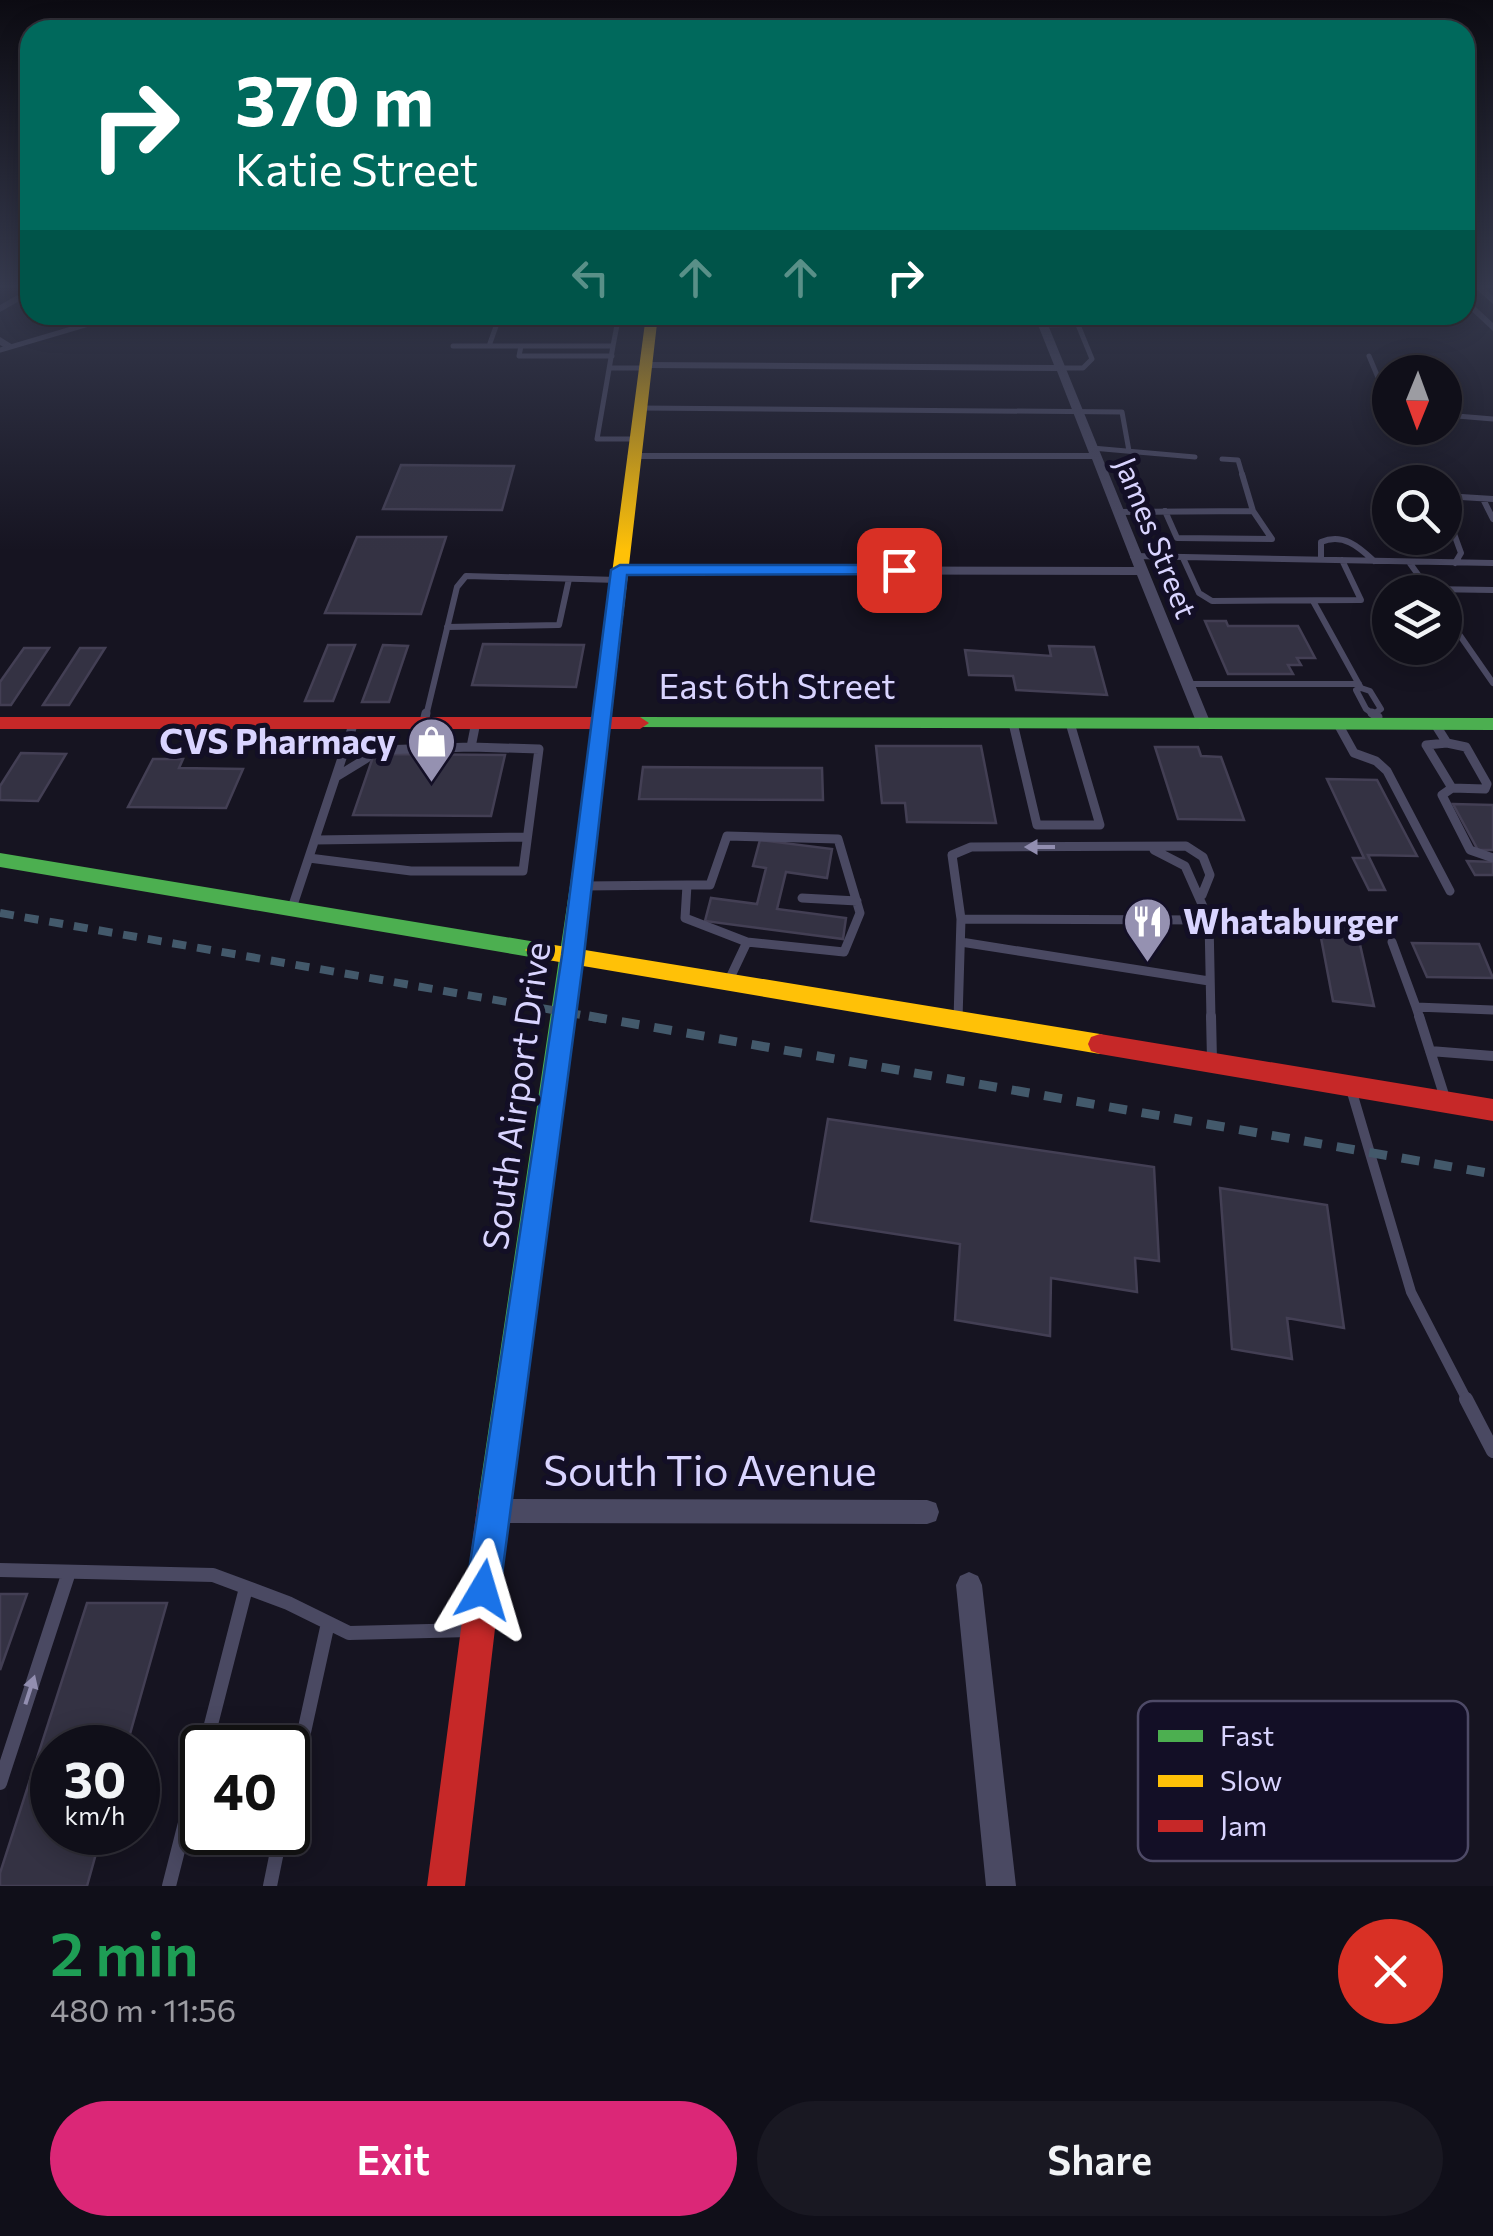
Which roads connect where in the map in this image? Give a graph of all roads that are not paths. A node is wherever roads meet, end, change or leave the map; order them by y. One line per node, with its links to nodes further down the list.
1 (609, 375): 8 (lane)
2 (645, 375): 4 (street, South Airport Drive)
3 (1063, 375): 5 (street, James Street)
4 (640, 408): 5 (lane); 8 (street, South Airport Drive)
5 (1076, 410): 9 (lane); 10 (street, James Street)
6 (1462, 416): 7 (lane)
7 (1493, 418)
8 (634, 447): 10 (street); 30 (street, South Airport Drive)
9 (1129, 451): 10 (lane); 11 (lane)
10 (1094, 452): 17 (street, James Street)
11 (1195, 456)
12 (1222, 459): 16 (lane)
13 (1462, 497): 14 (lane)
14 (1483, 499): 15 (lane); 19 (lane)
15 (1493, 500)
16 (1252, 510): 18 (lane); 18 (lane)
17 (1117, 512): 18 (lane); 21 (street, James Street)
18 (1164, 512)
19 (1493, 519)
20 (1460, 555): 27 (lane)
21 (1134, 556): 22 (lane); 29 (street, James Street)
22 (1183, 558): 23 (lane); 35 (lane)
23 (1321, 560): 24 (lane); 25 (lane)
24 (1342, 560): 25 (lane); 35 (lane)
25 (1374, 561): 26 (lane)
26 (1408, 562): 27 (lane); 31 (lane)
27 (1455, 562): 28 (lane)
28 (1493, 562)
29 (1139, 571): 30 (street); 39 (street, James Street)
30 (619, 575): 32 (lane); 45 (street, South Airport Drive)
31 (1417, 575)
32 (569, 579): 36 (lane); 36 (lane)
33 (1462, 590): 34 (lane)
34 (1493, 590)
35 (1313, 602): 40 (lane)
36 (447, 627): 43 (lane)
37 (1462, 638): 38 (lane)
38 (1493, 683)
39 (1188, 684): 40 (lane); 49 (street, James Street)
40 (1360, 686): 41 (lane)
41 (1378, 718): 50 (street, East 6th Street); 52 (street, East 6th Street)
42 (354, 722): 43 (street, East 6th Street); 46 (street, East 6th Street); 56 (lane)
43 (424, 722): 44 (street, East 6th Street)
44 (476, 722): 45 (street, East 6th Street); 53 (lane)
45 (599, 722): 47 (street, East 6th Street); 65 (street, South Airport Drive)
46 (0, 723)
47 (1012, 723): 48 (street, East 6th Street); 48 (lane)
48 (1070, 724): 49 (street, East 6th Street)
49 (1204, 724): 50 (street, East 6th Street)
50 (1338, 724): 66 (lane)
51 (1493, 724): 52 (street, East 6th Street)
52 (1441, 733): 57 (lane); 57 (lane)
53 (471, 747): 54 (lane); 58 (lane)
54 (379, 750)
55 (368, 758): 56 (lane)
56 (336, 777): 59 (lane)
57 (1452, 788): 62 (lane)
58 (527, 838): 59 (lane); 61 (lane)
59 (315, 840): 61 (lane)
60 (1130, 846): 67 (lane); 67 (lane); 71 (lane, one-way to 71)
61 (309, 858): 70 (lane)
62 (1493, 858)
63 (0, 860): 70 (street)
64 (687, 885): 65 (lane); 69 (lane); 73 (lane)
65 (580, 886): 76 (street, South Airport Drive)
66 (1450, 891)
67 (1202, 896): 72 (lane)
68 (802, 898): 69 (lane)
69 (857, 901): 73 (lane)
70 (292, 908): 76 (street)
71 (961, 919): 72 (lane); 74 (lane)
72 (1209, 920): 78 (lane)
73 (747, 942): 77 (lane)
74 (960, 942): 78 (lane); 81 (lane)
75 (1392, 942): 79 (lane)
76 (573, 955): 77 (street); 89 (street, South Airport Drive)
77 (729, 981): 81 (street)
78 (1209, 981): 84 (lane)
79 (1416, 1007): 80 (lane); 82 (lane)
80 (1493, 1010)
81 (958, 1020): 84 (street)
82 (1430, 1050): 83 (lane); 86 (lane)
83 (1493, 1056)
84 (1212, 1063): 85 (street)
85 (1351, 1086): 86 (street); 88 (lane)
86 (1447, 1102): 87 (street)
87 (1493, 1110)
88 (1493, 1451)
89 (492, 1511): 90 (street, South Tio Avenue); 96 (street, South Airport Drive)
90 (926, 1512)
91 (0, 1570): 92 (lane)
92 (69, 1572): 94 (lane); 99 (lane, one-way to 92)
93 (969, 1585): 105 (street)
94 (246, 1588): 95 (lane); 97 (lane)
95 (328, 1623): 96 (lane); 98 (lane)
96 (478, 1630): 104 (street, South Airport Drive)
97 (211, 1725)
98 (306, 1725)
99 (0, 1782)
100 (180, 1843): 102 (lane)
101 (277, 1855): 103 (lane)
102 (169, 1886)
103 (270, 1886)
104 (446, 1886)
105 (1001, 1886)

